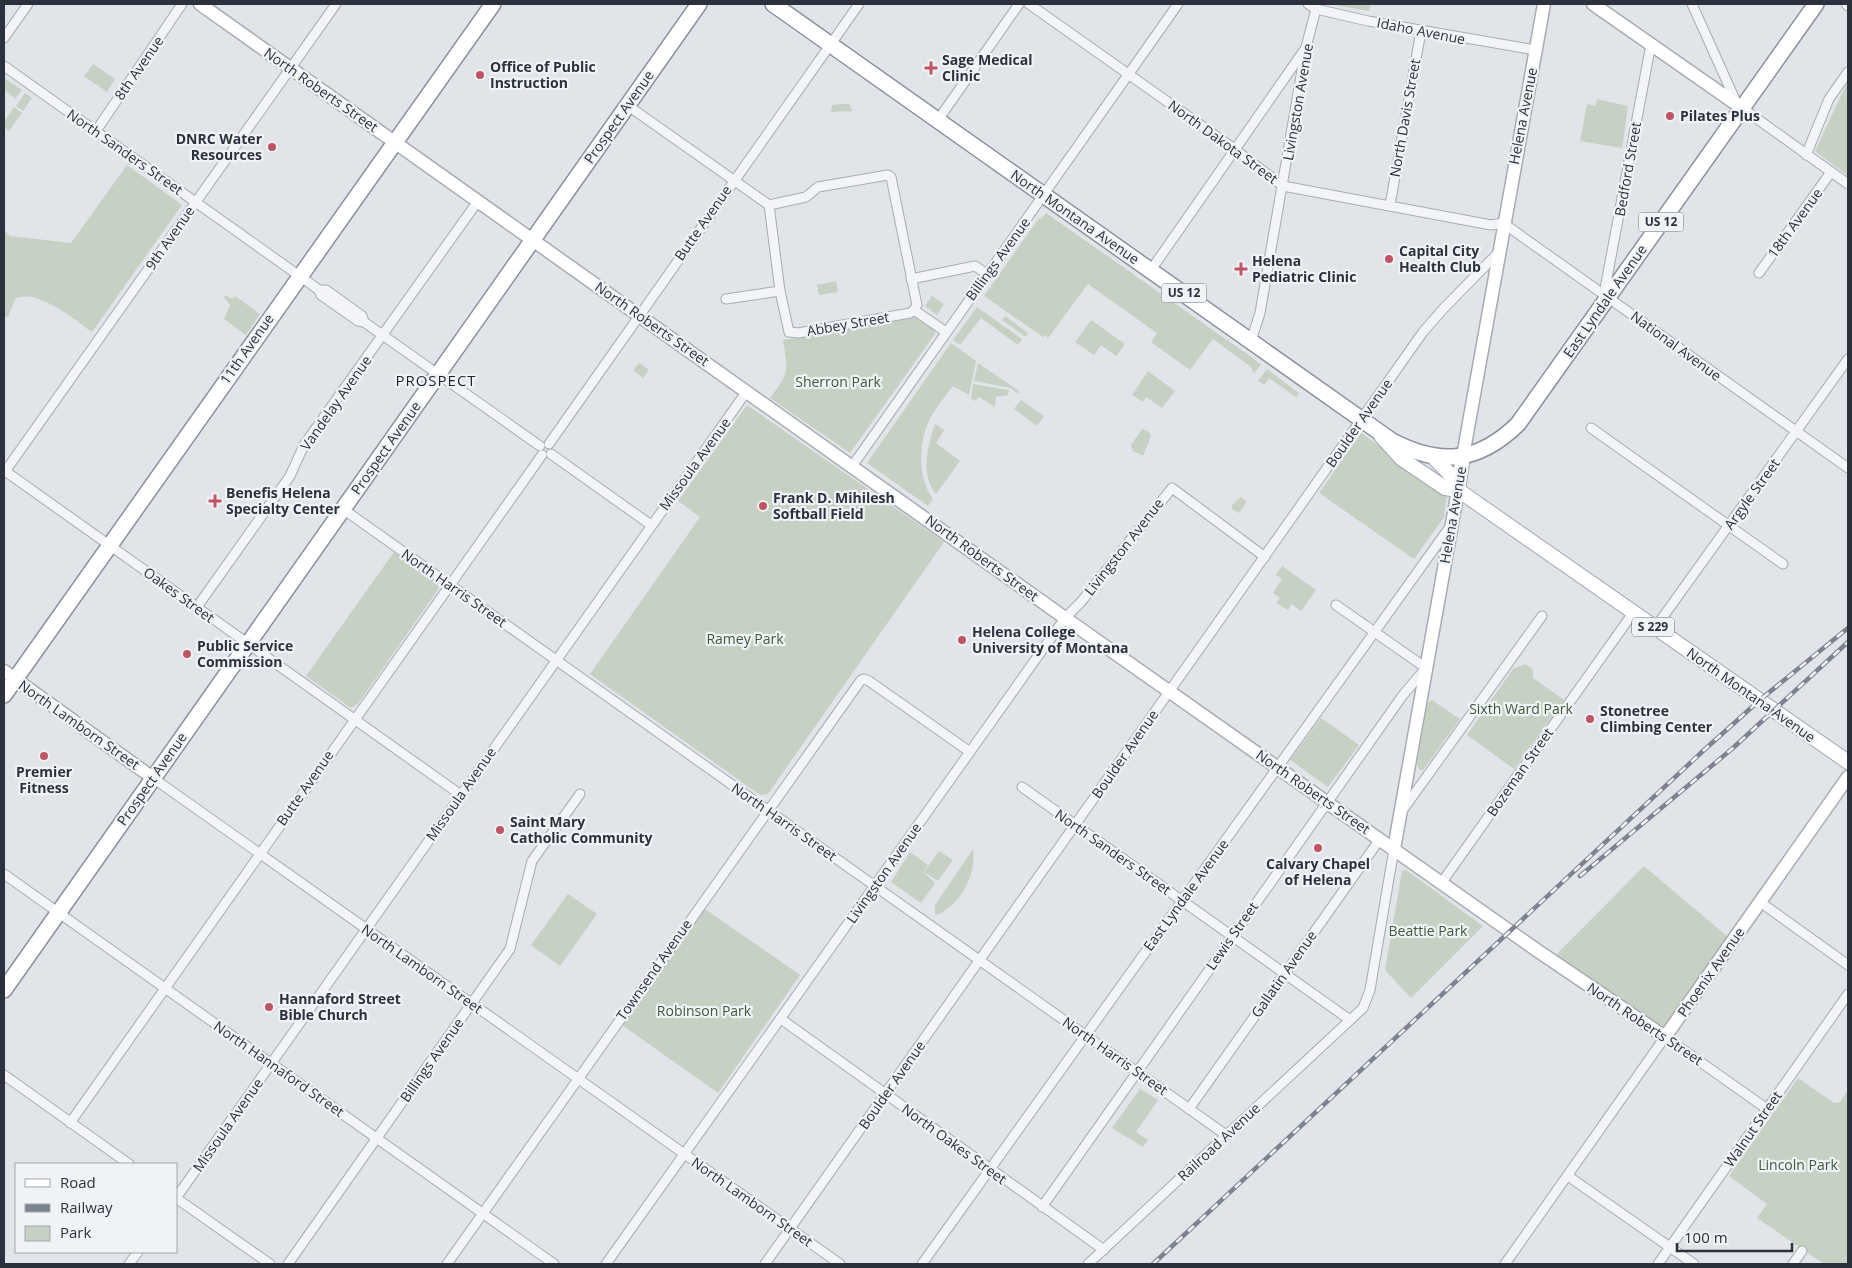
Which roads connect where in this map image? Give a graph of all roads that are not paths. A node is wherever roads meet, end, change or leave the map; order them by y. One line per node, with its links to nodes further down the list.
1 (28, 4): 18 (street)
2 (182, 4): 30 (street, 8th Avenue)
3 (200, 4): 24 (street, North Roberts Street)
4 (336, 4): 24 (street, 9th Avenue)
5 (699, 4): 27 (highway, Prospect Avenue)
6 (773, 4): 19 (highway, North Montana Avenue / US 12)
7 (859, 4): 19 (street, Butte Avenue)
8 (1019, 4): 29 (street)
9 (1029, 4): 26 (street, North Dakota Street)
10 (1178, 4): 26 (street, Billings Avenue)
11 (1544, 4): 22 (street, Helena Avenue)
12 (1593, 4): 20 (street)
13 (1692, 4): 28 (street)
14 (1816, 4): 28 (highway, East Lyndale Avenue / US 12)
15 (489, 5): 31 (highway, 11th Avenue)
16 (1312, 7): 17 (street, Idaho Avenue); 21 (street, Livingston Avenue)
17 (1421, 31): 22 (street, Idaho Avenue); 42 (street, North Davis Street)
18 (4, 38)
19 (831, 44): 29 (highway, North Montana Avenue / US 12); 35 (street, Butte Avenue)
20 (1651, 44): 28 (street); 52 (street, Bedford Street)
21 (1306, 47): 32 (street); 37 (street, Livingston Avenue)
22 (1535, 50): 43 (street, Helena Avenue)
23 (4, 66): 30 (street, North Sanders Street)
24 (291, 69): 31 (street, North Roberts Street); 40 (street, 9th Avenue)
25 (1848, 72): 33 (street)
26 (1129, 74): 32 (street, North Dakota Street); 38 (street, Billings Avenue)
27 (627, 105): 35 (street); 44 (highway, Prospect Avenue)
28 (1740, 107): 33 (street); 52 (highway, East Lyndale Avenue / US 12)
29 (938, 120): 38 (highway, North Montana Avenue / US 12)
30 (96, 131): 40 (street, North Sanders Street)
31 (394, 142): 39 (street, North Roberts Street); 49 (highway, 11th Avenue)
32 (1234, 148): 37 (street, North Dakota Street); 46 (street)
33 (1806, 155): 34 (street)
34 (1831, 172): 36 (street); 47 (street, 18th Avenue)
35 (734, 180): 41 (street); 55 (street, Butte Avenue)
36 (1848, 184)
37 (1283, 186): 42 (street, North Dakota Street); 58 (street, Livingston Avenue)
38 (1044, 195): 46 (highway, North Montana Avenue / US 12); 48 (street, Billings Avenue)
39 (478, 202): 44 (street, North Roberts Street); 57 (street, Vandelay Avenue)
40 (196, 203): 49 (street, North Sanders Street); 71 (street, 9th Avenue)
41 (769, 205): 50 (street); 51 (street, Abbey Street)
42 (1390, 206): 43 (street, North Dakota Street)
43 (1503, 223): 45 (street, Helena Avenue); 52 (street, National Avenue)
44 (532, 240): 55 (street, North Roberts Street); 60 (highway, Prospect Avenue)
45 (1498, 254): 62 (street, Boulder Avenue); 68 (street, Helena Avenue)
46 (1150, 270): 58 (highway, North Montana Avenue / US 12)
47 (1759, 273)
48 (987, 274): 50 (street); 56 (street, Billings Avenue)
49 (298, 276): 57 (street, North Sanders Street); 77 (highway, 11th Avenue)
50 (911, 279): 54 (street)
51 (780, 291): 53 (street); 54 (street, Abbey Street)
52 (1606, 296): 65 (street, National Avenue); 68 (highway, East Lyndale Avenue / US 12)
53 (726, 299)
54 (914, 310): 56 (street)
55 (640, 315): 61 (street, North Roberts Street); 66 (street, Butte Avenue)
56 (946, 332): 69 (street, Billings Avenue)
57 (384, 336): 60 (street, North Sanders Street); 82 (street, Vandelay Avenue)
58 (1251, 341): 62 (highway, North Montana Avenue / US 12)
59 (1848, 359): 65 (street, Argyle Street)
60 (438, 374): 66 (street, North Sanders Street); 73 (highway, Prospect Avenue)
61 (747, 391): 69 (street, North Roberts Street); 74 (street, Missoula Avenue)
62 (1362, 420): 64 (highway, North Montana Avenue / US 12); 78 (street, Boulder Avenue)
63 (1591, 428): 76 (street)
64 (1378, 431): 67 (highway, North Montana Avenue / US 12); 72 (main road, North Montana Avenue / S 229)
65 (1796, 432): 70 (street, National Avenue); 76 (street, Argyle Street)
66 (544, 452): 74 (street, North Sanders Street); 80 (street, Butte Avenue)
67 (1432, 456): 68 (highway, North Montana Avenue / US 12); 72 (main road, North Montana Avenue)
68 (1463, 456): 72 (main road, Helena Avenue)
69 (853, 465): 85 (street, North Roberts Street)
70 (1848, 468)
71 (4, 472): 77 (street, Oakes Street)
72 (1458, 490): 75 (street, Helena Avenue); 83 (main road, North Montana Avenue / S 229)
73 (343, 509): 80 (street, North Harris Street); 88 (highway, Prospect Avenue)
74 (651, 525): 89 (street, Missoula Avenue)
75 (1451, 525): 87 (street, East Lyndale Avenue); 90 (street, Helena Avenue)
76 (1728, 526): 79 (street); 86 (street, Argyle Street)
77 (109, 545): 82 (street, Oakes Street); 91 (highway, 11th Avenue)
78 (1266, 557): 85 (street, Livingston Avenue); 92 (street, Boulder Avenue)
79 (1783, 564)
80 (449, 584): 89 (street, North Harris Street); 94 (street, Butte Avenue)
81 (1336, 605): 87 (street)
82 (197, 607): 88 (street, Oakes Street)
83 (1633, 613): 86 (main road, North Montana Avenue / S 229); 111 (street, Bozeman Street)
84 (1542, 616): 105 (street)
85 (1065, 618): 92 (street, North Roberts Street); 95 (street, Livingston Avenue)
86 (1655, 628): 96 (main road, North Montana Avenue / S 229)
87 (1374, 632): 90 (street); 97 (street, East Lyndale Avenue)
88 (248, 643): 94 (street, Oakes Street); 98 (highway, Prospect Avenue)
89 (556, 660): 101 (street, Missoula Avenue); 104 (street, North Harris Street)
90 (1426, 668): 103 (street, Lewis Street); 105 (street, Helena Avenue)
91 (9, 675): 93 (highway, 11th Avenue); 98 (street, North Lamborn Street)
92 (1170, 690): 97 (street, North Roberts Street); 106 (street, Boulder Avenue)
93 (4, 695)
94 (354, 718): 101 (street); 109 (street, Butte Avenue)
95 (970, 752): 104 (street, Townsend Avenue); 112 (street, Livingston Avenue)
96 (1848, 762)
97 (1278, 767): 103 (street, North Roberts Street); 113 (street, East Lyndale Avenue)
98 (153, 778): 109 (street, North Lamborn Street); 115 (highway, Prospect Avenue)
99 (1848, 778): 114 (street, Phoenix Avenue)
100 (1022, 787): 106 (street, North Sanders Street)
101 (461, 794): 116 (street, Missoula Avenue)
102 (580, 794): 124 (street, Billings Avenue)
103 (1327, 801): 107 (street, North Roberts Street); 117 (street, Lewis Street)
104 (768, 810): 112 (street, North Harris Street); 132 (street, Townsend Avenue)
105 (1400, 813): 108 (street, Helena Avenue)
106 (1074, 825): 113 (street, North Sanders Street); 118 (street, Boulder Avenue)
107 (1380, 839): 108 (street, North Roberts Street); 120 (street, Gallatin Avenue)
108 (1394, 849): 111 (street, North Roberts Street); 126 (street, Helena Avenue)
109 (259, 853): 116 (street, North Lamborn Street); 121 (street, Butte Avenue)
110 (4, 874): 115 (street, North Hannaford Street)
111 (1442, 882): 128 (street, North Roberts Street)
112 (875, 886): 118 (street, North Harris Street); 125 (street, Livingston Avenue)
113 (1182, 901): 117 (street, North Sanders Street); 127 (street, East Lyndale Avenue)
114 (1760, 902): 119 (street); 128 (street, Phoenix Avenue)
115 (58, 912): 121 (street, North Hannaford Street); 122 (highway, Prospect Avenue)
116 (366, 929): 124 (street, North Lamborn Street); 129 (street, Missoula Avenue)
117 (1232, 936): 120 (street, North Sanders Street); 130 (street, Lewis Street)
118 (979, 961): 127 (street, North Harris Street); 133 (street, Boulder Avenue)
119 (1848, 965)
120 (1284, 974): 126 (street, North Sanders Street); 134 (street, Gallatin Avenue)
121 (165, 988): 129 (street, North Hannaford Street); 136 (street, Butte Avenue)
122 (4, 990)
123 (1848, 994): 135 (street, Walnut Street)
124 (471, 1004): 132 (street, North Lamborn Street); 138 (street, Billings Avenue)
125 (781, 1018): 133 (street, North Oakes Street); 139 (street, Livingston Avenue)
126 (1350, 1020): 137 (street, Railroad Avenue)
127 (1086, 1035): 130 (street, North Harris Street); 141 (street, East Lyndale Avenue)
128 (1665, 1037): 135 (street, North Roberts Street); 142 (street, Phoenix Avenue)
129 (271, 1063): 138 (street, North Hannaford Street); 143 (street, Missoula Avenue)
130 (1137, 1072): 134 (street, North Harris Street); 145 (street, Lewis Street)
131 (4, 1075): 136 (street)
132 (578, 1078): 139 (street, North Lamborn Street); 146 (street, Townsend Avenue)
133 (886, 1094): 141 (street, North Oakes Street); 147 (street, Boulder Avenue)
134 (1189, 1108): 137 (street, North Harris Street)
135 (1767, 1109): 148 (street, Walnut Street)
136 (70, 1123): 140 (street)
137 (1226, 1135): 149 (street, Railroad Avenue)
138 (377, 1139): 146 (street, North Hannaford Street); 154 (street, Billings Avenue)
139 (684, 1154): 147 (street, North Lamborn Street); 157 (street, Livingston Avenue)
140 (128, 1163)
141 (990, 1170): 145 (street, North Oakes Street); 160 (street, East Lyndale Avenue)
142 (1568, 1176): 148 (street); 162 (street, Phoenix Avenue)
143 (178, 1195)
144 (178, 1199): 153 (street)
145 (1042, 1207): 149 (street, North Oakes Street)
146 (483, 1214): 155 (street, Townsend Avenue); 156 (street, North Hannaford Street)
147 (790, 1230): 158 (street, Boulder Avenue); 159 (street, North Lamborn Street)
148 (1669, 1248): 163 (street, Walnut Street); 164 (street)
149 (1104, 1250): 161 (street, Railroad Avenue)
150 (1802, 1251): 165 (street)
151 (137, 1253): 152 (street)
152 (129, 1264)
153 (270, 1264)
154 (288, 1264)
155 (447, 1264)
156 (554, 1264)
157 (606, 1264)
158 (765, 1264)
159 (840, 1264)
160 (922, 1264)
161 (1088, 1264)
162 (1505, 1264)
163 (1658, 1264)
164 (1694, 1264)
165 (1793, 1264)

